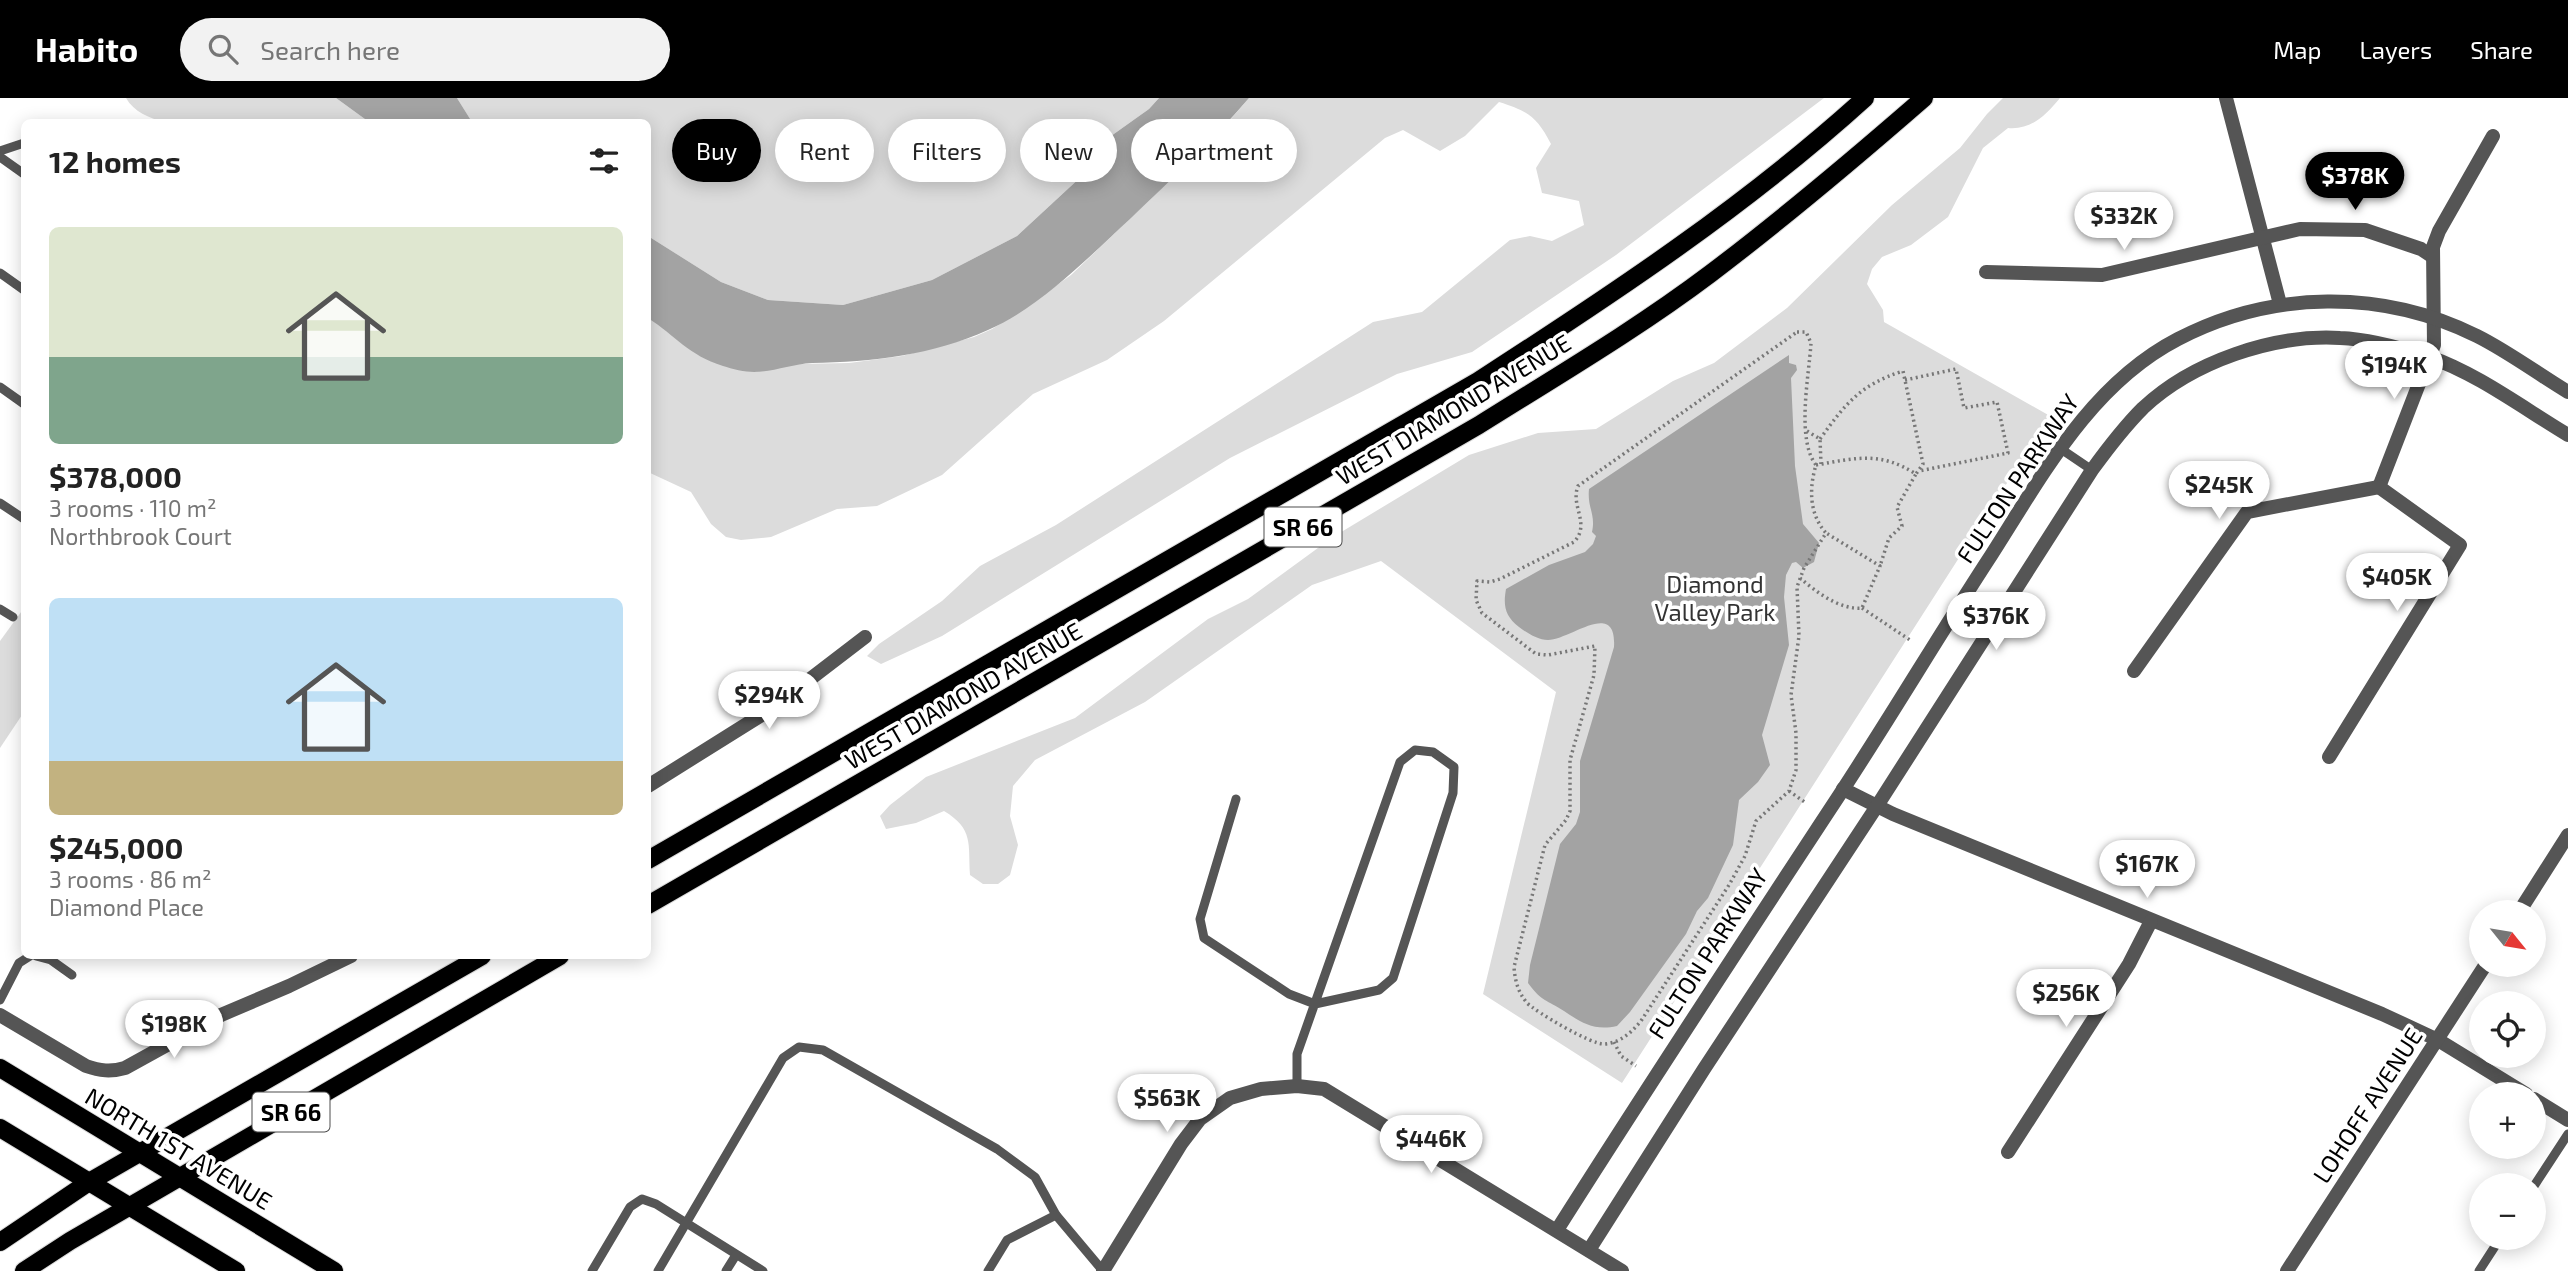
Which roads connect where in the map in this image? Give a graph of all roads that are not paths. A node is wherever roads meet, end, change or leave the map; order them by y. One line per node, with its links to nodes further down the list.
1 (1866, 98): 36 (main road, WEST DIAMOND AVENUE / SR 66)
2 (1924, 98): 38 (main road, WEST DIAMOND AVENUE / SR 66)
3 (2226, 98): 9 (street)
4 (2493, 136): 10 (street)
5 (21, 144): 6 (lane)
6 (0, 151)
7 (0, 157): 8 (lane)
8 (21, 172)
9 (2264, 236): 10 (street); 11 (street); 14 (street)
10 (2433, 257): 15 (street)
11 (1986, 272)
12 (0, 273): 13 (lane)
13 (21, 288)
14 (2280, 304): 15 (street, FULTON PARKWAY); 21 (street, FULTON PARKWAY)
15 (2434, 319): 16 (street); 18 (street, FULTON PARKWAY)
16 (2430, 357): 20 (street); 22 (street); 23 (street)
17 (0, 387): 19 (lane)
18 (2568, 391)
19 (21, 402)
20 (2568, 435)
21 (2061, 449): 22 (lane); 32 (street, FULTON PARKWAY)
22 (2092, 470): 34 (street)
23 (2379, 487): 29 (street); 30 (street)
24 (0, 503): 25 (lane)
25 (21, 517)
26 (0, 609): 27 (lane)
27 (13, 617)
28 (865, 637): 31 (street)
29 (2134, 671)
30 (2329, 757)
31 (651, 784)
32 (1843, 789): 34 (street); 66 (street, FULTON PARKWAY)
33 (1236, 799): 48 (lane)
34 (1877, 806): 39 (street); 68 (street)
35 (2568, 835): 37 (street)
36 (651, 858)
37 (2527, 900)
38 (651, 903)
39 (2151, 921): 50 (street); 58 (street)
40 (25, 959): 47 (lane)
41 (47, 959): 45 (lane)
42 (345, 959): 49 (street)
43 (477, 959): 59 (main road, SR 66)
44 (555, 959): 61 (main road, SR 66)
45 (72, 975)
46 (2478, 977): 50 (street, LOHOFF AVENUE)
47 (0, 1000)
48 (1315, 1004): 48 (lane); 53 (lane)
49 (0, 1014)
50 (2438, 1040): 52 (street); 81 (street, LOHOFF AVENUE)
51 (0, 1068): 59 (main road, NORTH 1ST AVENUE)
52 (2506, 1082)
53 (1297, 1086): 66 (street); 79 (street)
54 (2546, 1106): 55 (street)
55 (2568, 1120)
56 (0, 1128): 62 (main road)
57 (2568, 1134): 60 (lane)
58 (2008, 1152)
59 (140, 1153): 61 (main road, NORTH 1ST AVENUE); 62 (main road, SR 66)
60 (2542, 1173)
61 (180, 1177): 63 (main road, SR 66); 73 (main road, NORTH 1ST AVENUE)
62 (89, 1182): 63 (main road); 67 (main road, SR 66)
63 (130, 1206): 71 (main road, SR 66); 72 (main road)
64 (1056, 1215): 65 (lane); 78 (lane); 79 (lane)
65 (685, 1223): 70 (lane); 74 (lane); 75 (lane)
66 (1557, 1230): 68 (street)
67 (0, 1242)
68 (1589, 1250): 80 (street)
69 (2493, 1250): 82 (lane)
70 (736, 1255): 76 (lane); 77 (lane)
71 (24, 1271)
72 (236, 1271)
73 (334, 1271)
74 (592, 1271)
75 (658, 1271)
76 (726, 1271)
77 (763, 1271)
78 (988, 1271)
79 (1103, 1271)
80 (1622, 1271)
81 (2287, 1271)
82 (2479, 1271)

